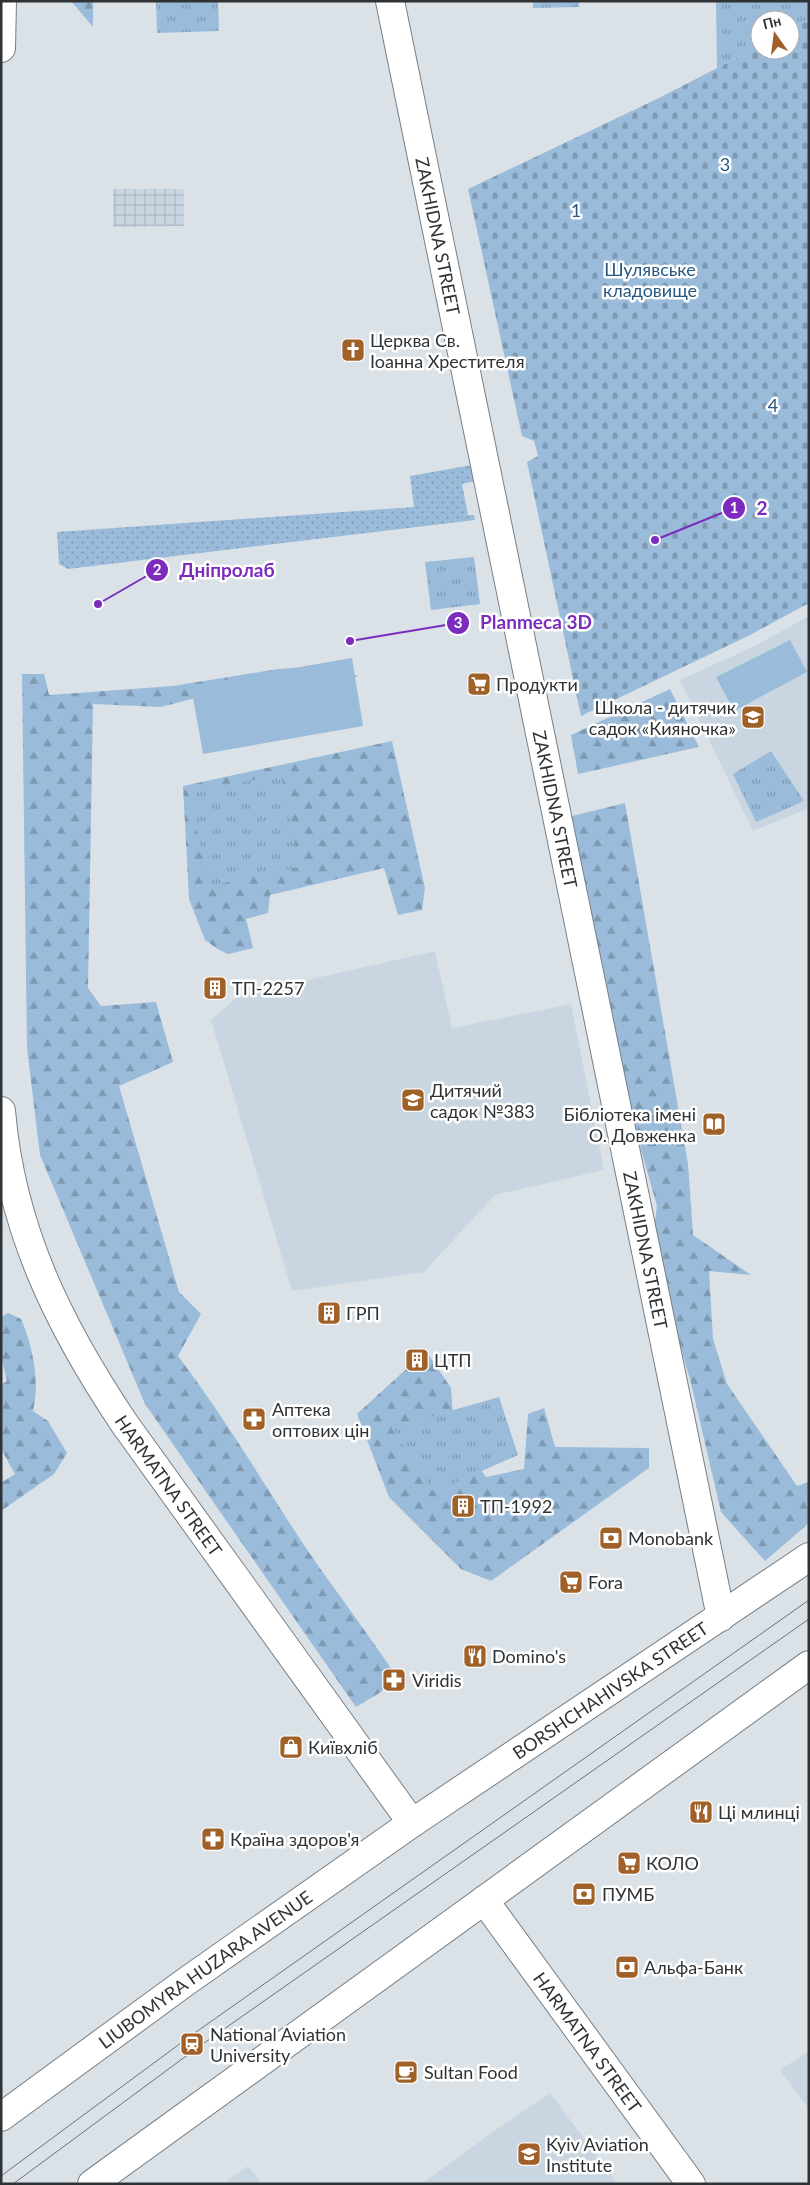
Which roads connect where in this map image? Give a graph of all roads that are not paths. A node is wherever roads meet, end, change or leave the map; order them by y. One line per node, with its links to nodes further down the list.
1 (2, 1): 3 (street)
2 (390, 1): 8 (street, ZAKHIDNA STREET)
3 (1, 48)
4 (1, 1111): 5 (street, HARMATNA STREET)
5 (4, 1166): 6 (street, HARMATNA STREET)
6 (9, 1209): 10 (street, HARMATNA STREET)
7 (809, 1557): 8 (street, BORSHCHAHIVSKA STREET)
8 (721, 1617): 10 (street, BORSHCHAHIVSKA STREET)
9 (809, 1665): 11 (street)
10 (412, 1823): 12 (street, LIUBOMYRA HUZARA AVENUE)
11 (484, 1900): 13 (street); 14 (street, HARMATNA STREET)
12 (1, 2117)
13 (92, 2184)
14 (691, 2184)

